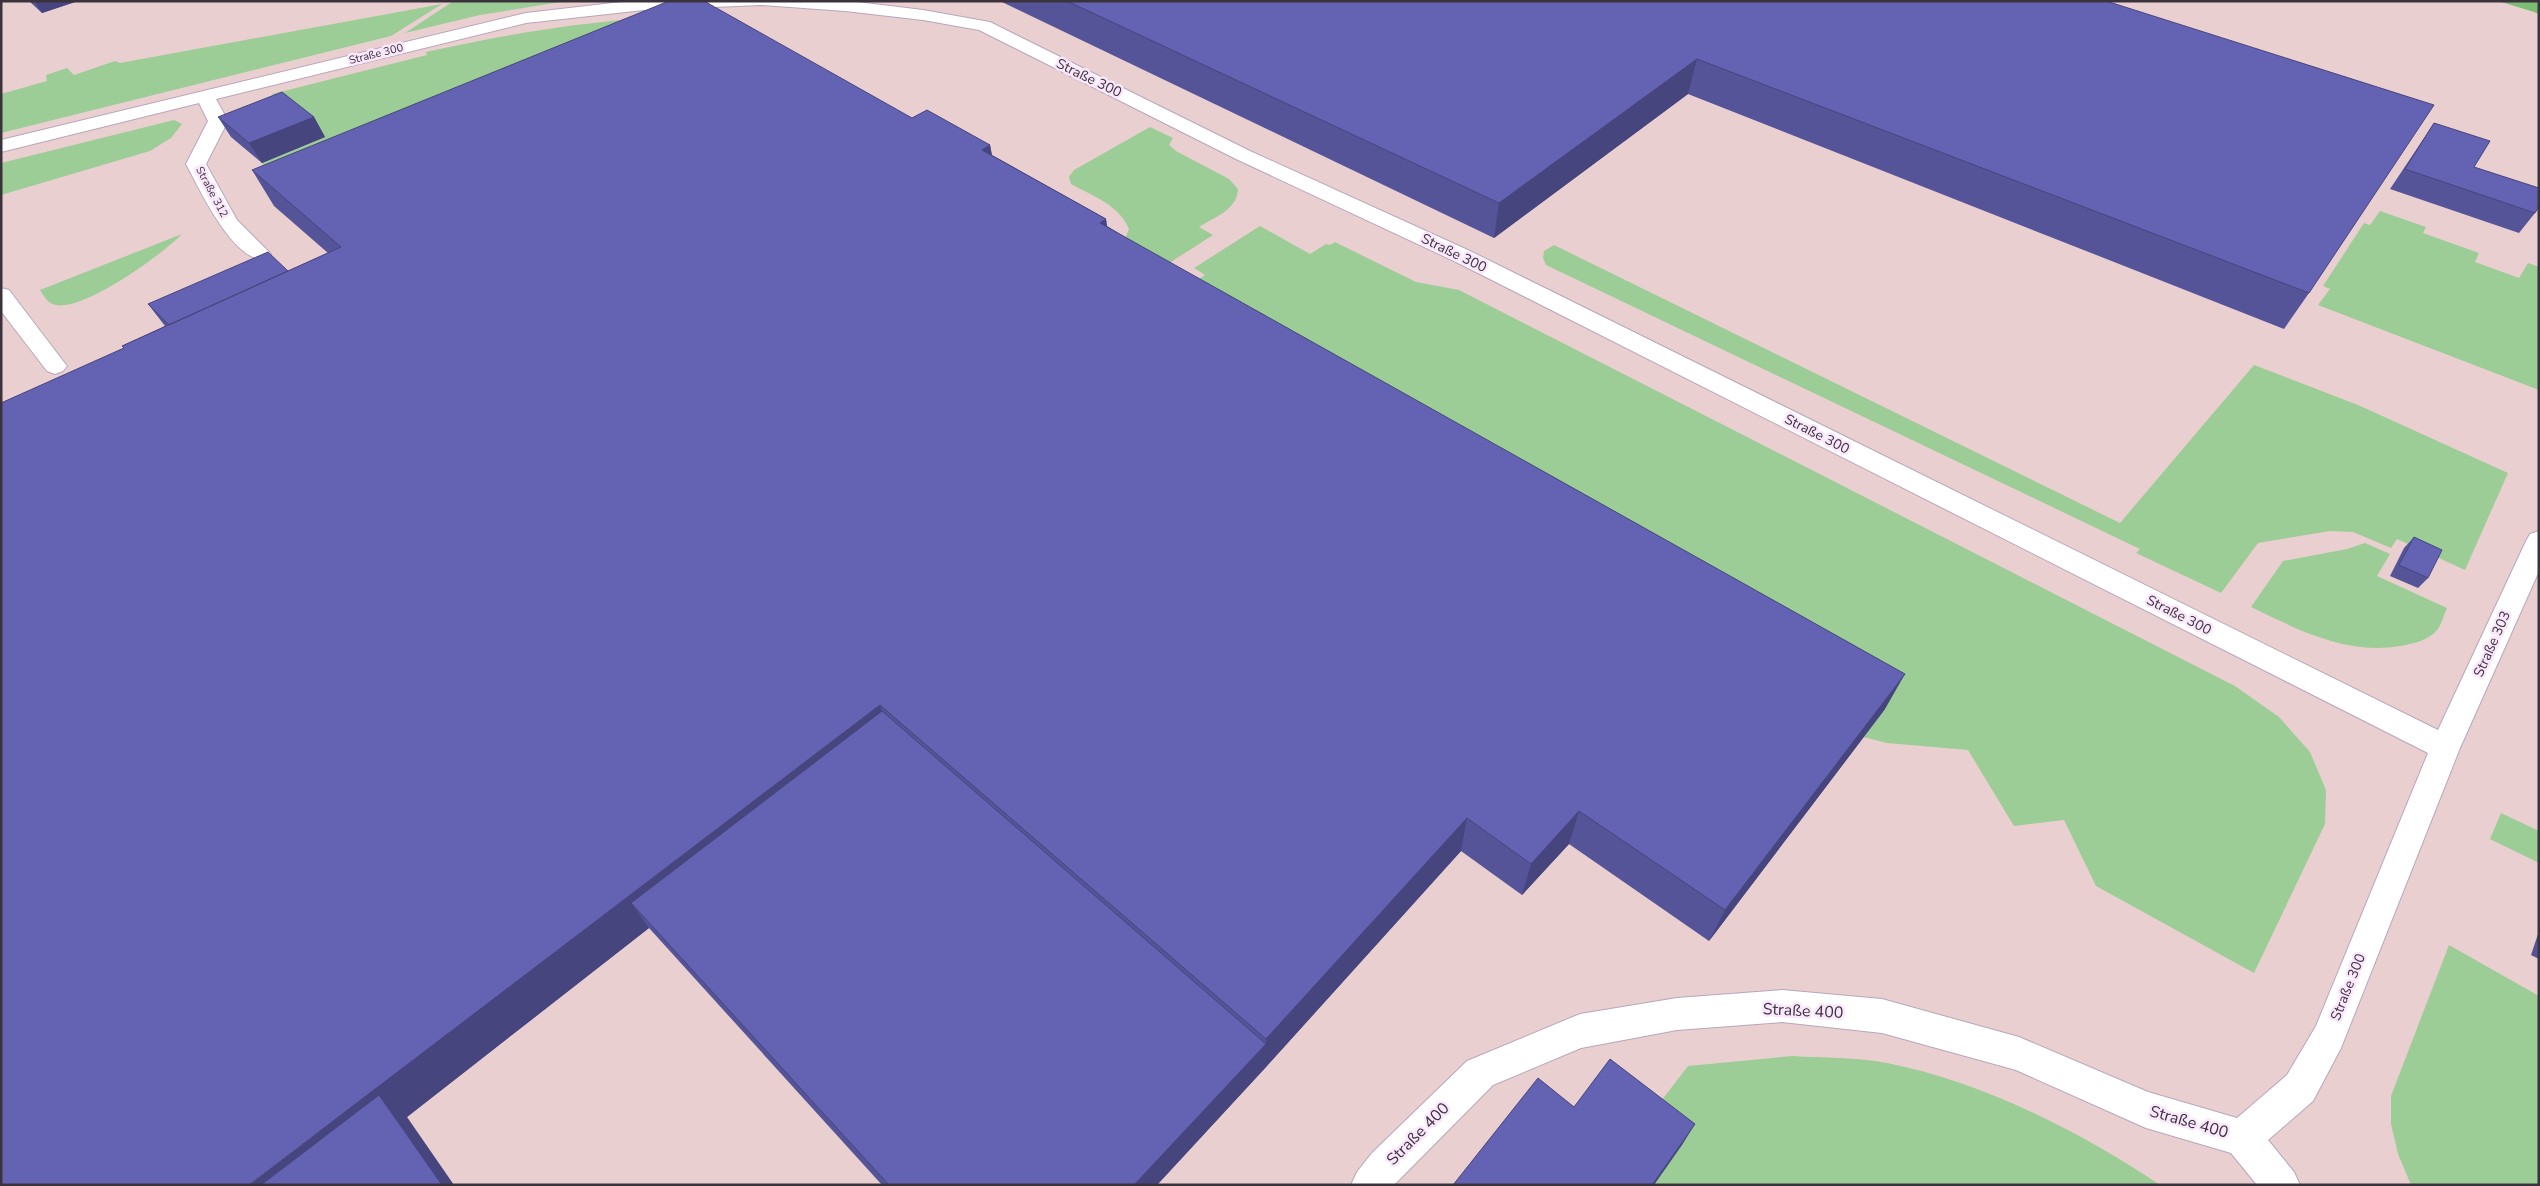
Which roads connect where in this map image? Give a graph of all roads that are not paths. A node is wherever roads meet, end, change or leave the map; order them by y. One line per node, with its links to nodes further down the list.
1 (757, 1): 3 (street, Straße 300)
2 (764, 1): 9 (street, Straße 300)
3 (205, 96): 4 (street, Straße 300); 5 (street, Straße 312)
4 (1, 146)
5 (260, 254)
6 (1, 295): 7 (street)
7 (55, 366)
8 (2539, 541): 9 (street, Straße 303)
9 (2445, 748): 10 (street, Straße 300)
10 (2242, 1138): 11 (street, Straße 400); 12 (street)
11 (1370, 1185)
12 (2281, 1185)

